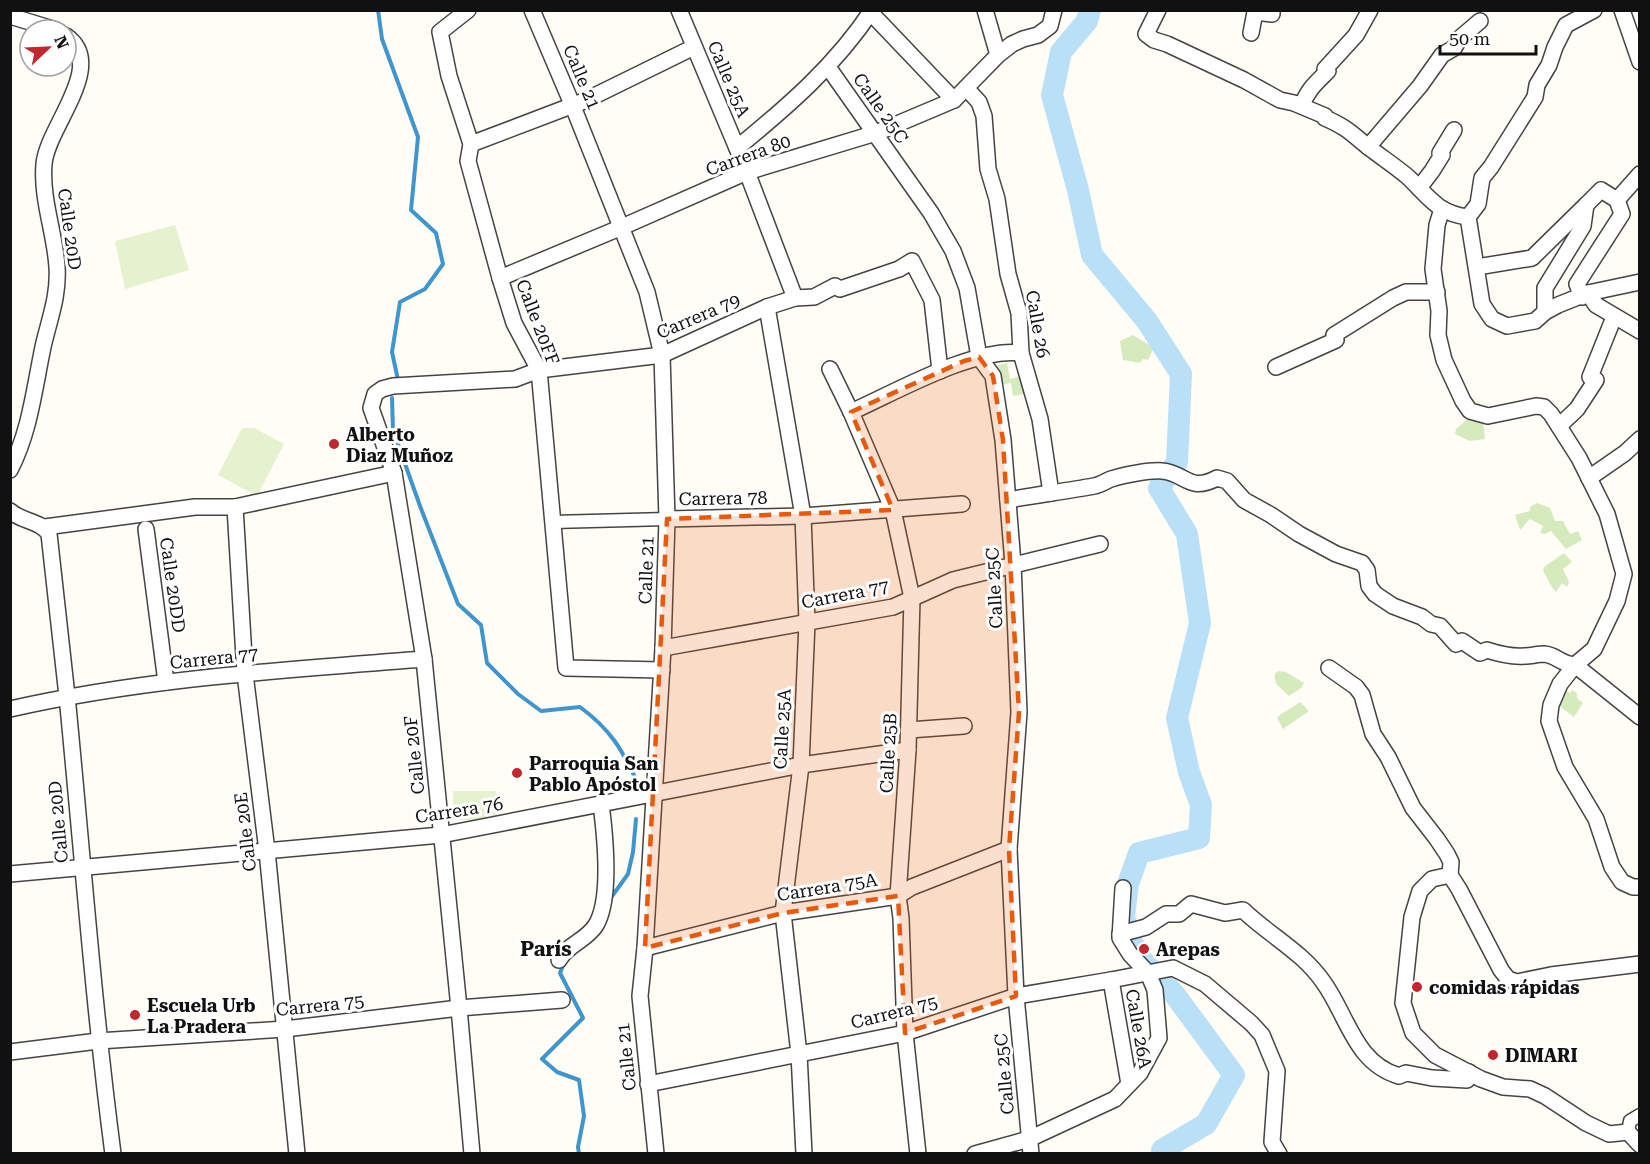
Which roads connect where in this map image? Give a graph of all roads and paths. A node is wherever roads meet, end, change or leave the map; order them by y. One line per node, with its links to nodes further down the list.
1 (532, 10): 21 (street, Calle 21)
2 (679, 10): 14 (street, Calle 25A)
3 (985, 10): 16 (street)
4 (1054, 10): 16 (street, Carrera 80)
5 (1158, 10): 22 (street)
6 (1272, 10): 13 (street)
7 (1370, 10): 22 (street)
8 (1594, 10): 34 (street)
9 (1622, 10): 17 (street)
10 (465, 11): 25 (street, Calle 20FF)
11 (872, 12): 18 (street); 20 (street)
12 (1480, 21): 26 (street)
13 (1251, 33)
14 (694, 47): 21 (street); 27 (street, Calle 25A)
15 (78, 49): 57 (street, Calle 20D)
16 (998, 55): 19 (street, Carrera 80)
17 (1640, 62)
18 (828, 67): 24 (street, Calle 25C); 27 (street)
19 (966, 87): 20 (street, Carrera 80); 46 (street, Calle 26)
20 (954, 100): 24 (street, Carrera 80)
21 (573, 104): 25 (street); 35 (street, Calle 21)
22 (1302, 106): 26 (street)
23 (1454, 130): 30 (street)
24 (876, 134): 28 (street, Carrera 80); 48 (street, Calle 25C)
25 (471, 144): 37 (street, Calle 20FF)
26 (1368, 147): 30 (street)
27 (737, 148): 28 (street, Calle 25A)
28 (747, 172): 35 (street, Carrera 80); 41 (street, Calle 25A)
29 (1640, 174): 31 (street)
30 (1419, 188): 33 (street)
31 (1617, 200): 32 (street); 40 (street)
32 (1586, 206): 36 (street); 43 (street)
33 (1442, 209): 34 (street); 39 (street)
34 (1468, 217): 36 (street)
35 (622, 227): 37 (street, Carrera 80); 47 (street, Calle 21)
36 (1476, 267): 43 (street)
37 (500, 278): 51 (street, Calle 20FF)
38 (1640, 282): 40 (street)
39 (1437, 292): 49 (street); 55 (street)
40 (1585, 295): 43 (street); 44 (street)
41 (795, 298): 42 (street, Carrera 79); 52 (street, Carrera 79)
42 (767, 307): 47 (street, Carrera 79); 66 (street, Calle 25A)
43 (1545, 312)
44 (1614, 317): 45 (street); 55 (street)
45 (1640, 332)
46 (1021, 353): 48 (street); 60 (street, Calle 26)
47 (662, 355): 51 (street, Carrera 79); 67 (street, Calle 21)
48 (980, 357): 52 (street); 61 (street, Calle 25C)
49 (1276, 367)
50 (830, 369): 54 (street, Calle 25B)
51 (538, 370): 53 (street, Carrera 79); 68 (street, Calle 20FF)
52 (940, 371): 54 (street)
53 (375, 394): 58 (street, Calle 20F)
54 (851, 412): 64 (street, Calle 25B)
55 (1559, 426): 59 (street)
56 (1640, 439): 59 (street)
57 (10, 470)
58 (394, 473): 63 (street); 76 (street, Calle 20F)
59 (1589, 478): 77 (street)
60 (1051, 493): 61 (street); 77 (street)
61 (1008, 500): 72 (street, Calle 25C)
62 (962, 504): 64 (street, Carrera 78)
63 (235, 507): 69 (street); 80 (street, Calle 20E)
64 (893, 510): 66 (street, Carrera 78); 73 (street, Calle 25B)
65 (10, 511): 69 (street)
66 (803, 516): 67 (street, Carrera 78); 74 (street, Calle 25A)
67 (667, 519): 68 (street, Carrera 78); 75 (street, Calle 21)
68 (553, 522): 79 (street, Calle 20FF)
69 (45, 527): 82 (street, Calle 20D)
70 (146, 529): 81 (street, Calle 20DD)
71 (1100, 544): 72 (street, Carrera 77)
72 (1013, 564): 73 (street, Carrera 77); 92 (street, Calle 25C)
73 (912, 598): 74 (street, Carrera 77); 86 (street, Calle 25B)
74 (807, 622): 75 (street, Carrera 77); 88 (street, Calle 25A)
75 (663, 648): 79 (street, Calle 21)
76 (424, 659): 80 (street, Carrera 77); 91 (street, Calle 20F)
77 (1575, 665): 84 (street); 97 (street)
78 (1329, 668): 96 (street)
79 (662, 670): 89 (street, Calle 21)
80 (245, 674): 81 (street, Carrera 77); 93 (street, Calle 20E)
81 (166, 682): 82 (street, Carrera 77)
82 (67, 696): 83 (street, Carrera 77); 94 (street, Calle 20D)
83 (10, 709)
84 (1640, 717)
85 (964, 726): 86 (street)
86 (909, 730): 87 (street, Calle 25B)
87 (908, 750): 88 (street, Carrera 76); 99 (street, Calle 25B)
88 (801, 765): 89 (street, Carrera 76); 100 (street, Calle 25A)
89 (654, 794): 90 (street, Carrera 76); 102 (street, Calle 21)
90 (601, 804): 91 (street, Carrera 76); 103 (street)
91 (441, 835): 93 (street, Carrera 76); 109 (street, Calle 20F)
92 (1010, 849): 99 (street, Carrera 75A); 107 (street, Calle 25C)
93 (267, 850): 94 (street, Carrera 76); 110 (street, Calle 20E)
94 (82, 868): 95 (street, Carrera 76); 112 (street, Calle 20D)
95 (10, 874)
96 (1450, 875): 104 (street); 115 (street)
97 (1640, 887)
98 (1123, 888): 101 (street)
99 (898, 896): 100 (street, Carrera 75A); 111 (street, Calle 25B)
100 (783, 913): 102 (street, Carrera 75A); 114 (street, Calle 25A)
101 (1125, 933): 105 (street); 115 (street)
102 (645, 948): 116 (street, Calle 21)
103 (559, 960)
104 (1640, 964)
105 (1148, 973): 106 (street, Carrera 75); 117 (street); 129 (street, Carrera 75)
106 (1111, 980): 107 (street, Carrera 75); 117 (street, Calle 26A)
107 (1016, 996): 111 (street, Carrera 75); 121 (street, Calle 25C)
108 (562, 1000): 109 (street, Carrera 75)
109 (459, 1008): 110 (street, Carrera 75); 124 (street, Calle 20F)
110 (285, 1029): 112 (street, Carrera 75); 123 (street, Calle 20E)
111 (905, 1033): 114 (street, Carrera 75); 127 (street, Calle 25B)
112 (98, 1041): 113 (street, Carrera 75); 122 (street, Calle 20D)
113 (10, 1052)
114 (799, 1054): 116 (street, Carrera 75); 126 (street, Calle 25A)
115 (1469, 1072): 119 (street)
116 (648, 1084): 125 (street, Calle 21)
117 (1129, 1084): 121 (street)
118 (1640, 1115): 119 (street)
119 (1628, 1132): 120 (street)
120 (1640, 1145)
121 (1030, 1146): 128 (street)
122 (112, 1154)
123 (297, 1154)
124 (472, 1154)
125 (656, 1154)
126 (804, 1154)
127 (918, 1154)
128 (975, 1154)
129 (1279, 1154)

